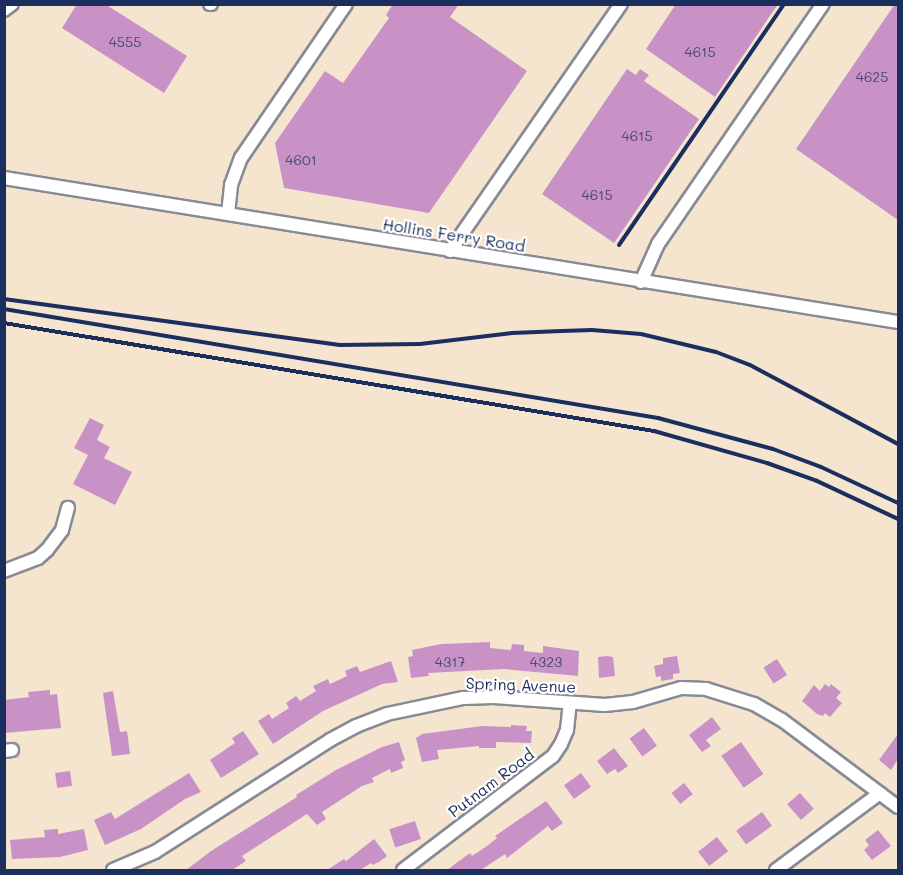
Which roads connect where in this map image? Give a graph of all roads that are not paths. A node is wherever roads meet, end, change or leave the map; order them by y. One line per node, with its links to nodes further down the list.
1 (12, 4): 5 (street)
2 (346, 4): 7 (street)
3 (621, 4): 8 (street)
4 (823, 4): 9 (street)
5 (4, 10)
6 (4, 178): 7 (street, Hollins Ferry Road)
7 (228, 214): 8 (street, Hollins Ferry Road)
8 (450, 251): 9 (street, Hollins Ferry Road)
9 (641, 282): 10 (street, Hollins Ferry Road)
10 (898, 322)
11 (68, 508): 12 (street)
12 (4, 571)
13 (570, 703): 14 (street, Spring Avenue); 16 (street, Spring Avenue); 17 (street, Putnam Road)
14 (879, 793): 15 (street, Spring Avenue); 18 (street)
15 (898, 807)
16 (113, 870)
17 (403, 870)
18 (776, 870)

